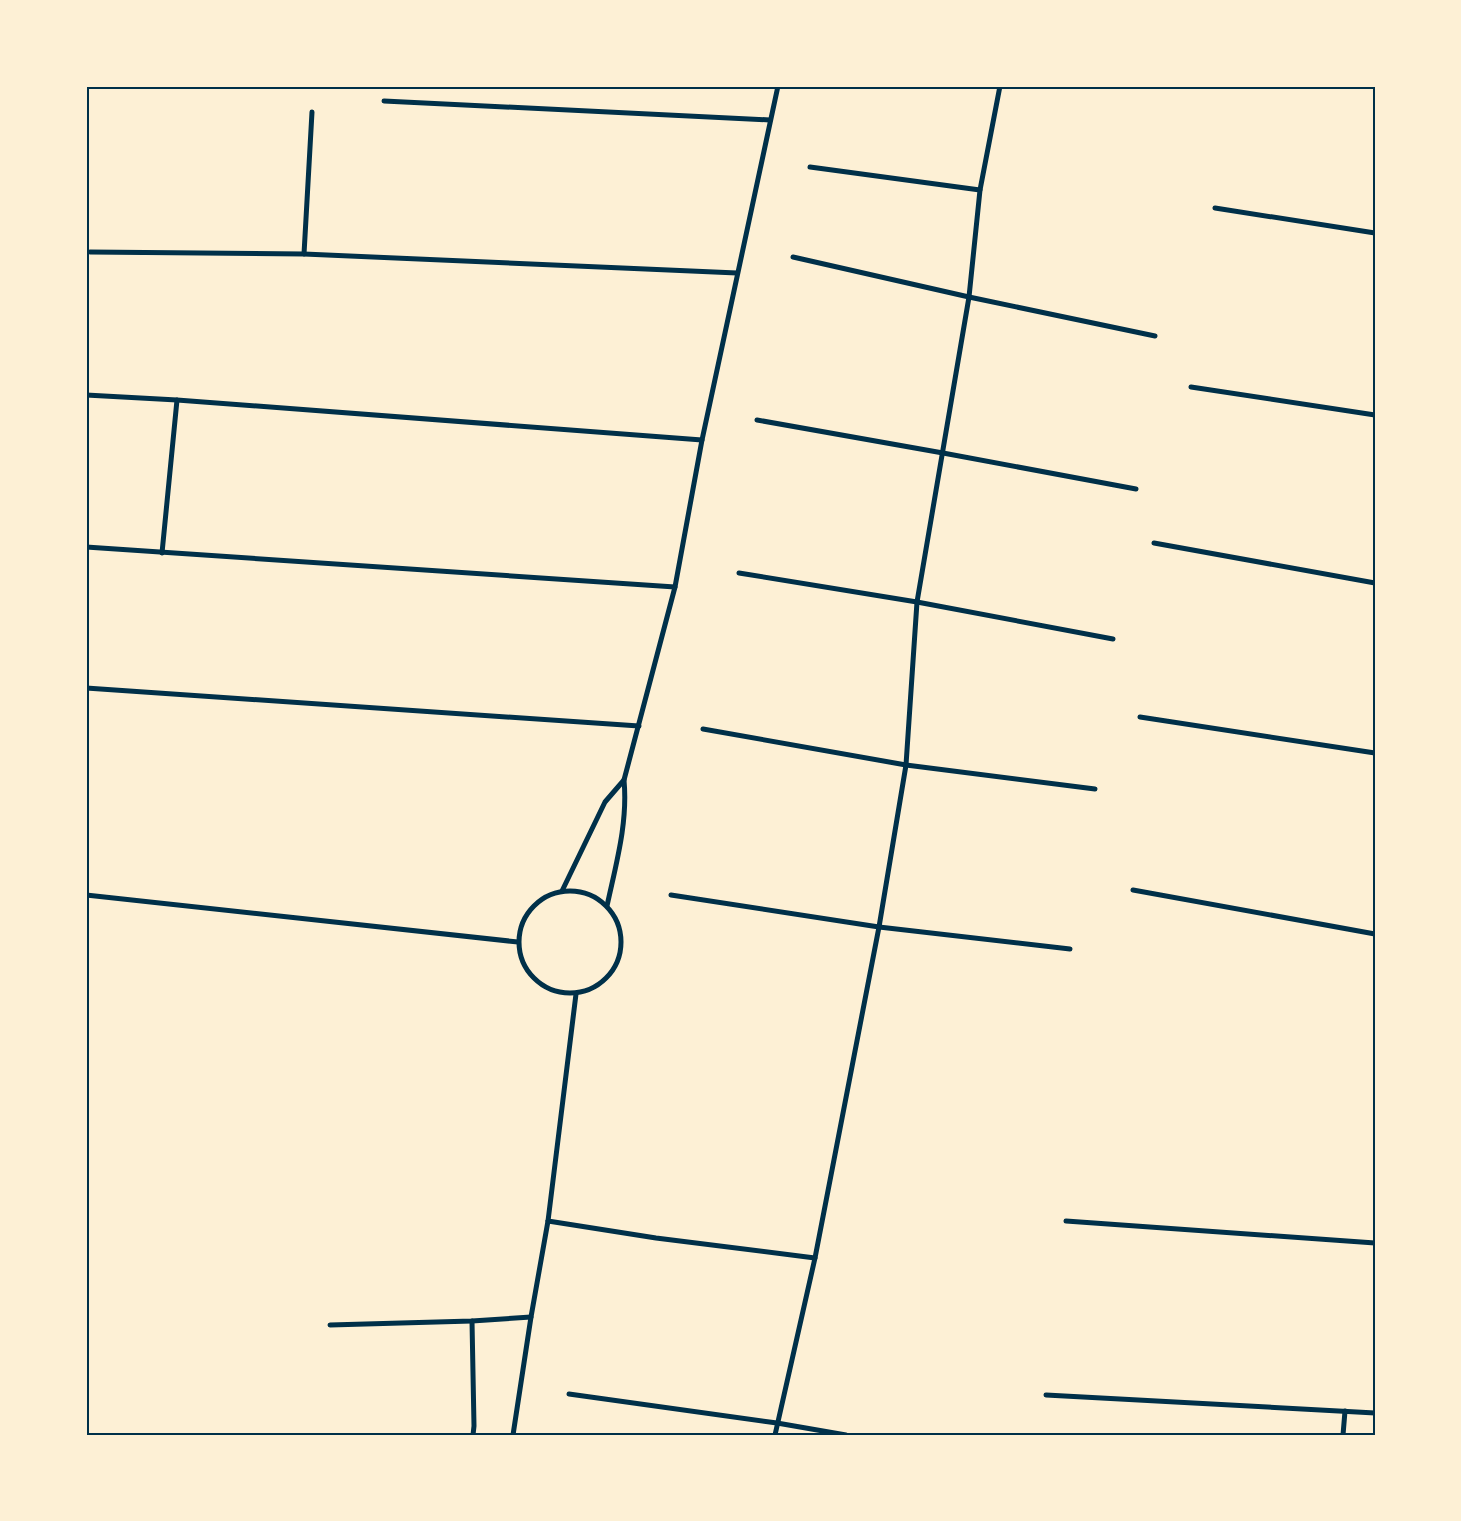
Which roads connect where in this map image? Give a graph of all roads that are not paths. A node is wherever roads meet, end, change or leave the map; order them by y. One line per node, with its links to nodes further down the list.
1 (778, 86): 5 (street)
2 (1000, 86): 7 (street)
3 (384, 101): 5 (street)
4 (312, 112): 11 (street)
5 (770, 120): 13 (street)
6 (810, 167): 7 (street)
7 (980, 190): 14 (street)
8 (1215, 208): 9 (street)
9 (1375, 233)
10 (90, 252): 11 (street)
11 (304, 254): 13 (street)
12 (793, 257): 14 (street)
13 (737, 273): 21 (street)
14 (969, 297): 15 (street); 22 (street)
15 (1155, 336)
16 (1191, 387): 19 (street)
17 (86, 395): 18 (street)
18 (177, 400): 21 (street); 26 (street)
19 (1375, 415)
20 (757, 420): 22 (street)
21 (702, 440): 29 (street)
22 (943, 453): 23 (street); 30 (street)
23 (1136, 489)
24 (1154, 544): 28 (street)
25 (86, 547): 26 (street)
26 (162, 553): 29 (street)
27 (740, 573): 30 (street)
28 (1375, 583)
29 (675, 587): 34 (street)
30 (917, 602): 31 (street); 37 (street)
31 (1113, 639)
32 (86, 688): 34 (street)
33 (1140, 717): 36 (street)
34 (639, 726): 38 (street)
35 (703, 729): 37 (street)
36 (1375, 753)
37 (906, 765): 39 (street); 45 (street)
38 (624, 780): 41 (street); 44 (street)
39 (1096, 789)
40 (1133, 890): 46 (street)
41 (562, 891): 44 (street); 47 (street)
42 (671, 894): 45 (street)
43 (86, 895): 47 (street)
44 (607, 906): 49 (street)
45 (879, 927): 48 (street); 53 (street)
46 (1375, 934)
47 (518, 942): 49 (street)
48 (1070, 949)
49 (576, 994): 51 (street)
50 (1066, 1221): 52 (street)
51 (548, 1222): 53 (street); 54 (street)
52 (1375, 1243)
53 (816, 1258): 61 (street)
54 (531, 1317): 55 (street); 63 (street)
55 (472, 1321): 56 (street); 62 (street)
56 (330, 1325)
57 (569, 1394): 61 (street)
58 (1046, 1395): 59 (street)
59 (1345, 1411): 60 (street); 66 (street)
60 (1375, 1413)
61 (777, 1423): 64 (street); 65 (street)
62 (472, 1435)
63 (513, 1435)
64 (775, 1435)
65 (846, 1435)
66 (1344, 1435)

